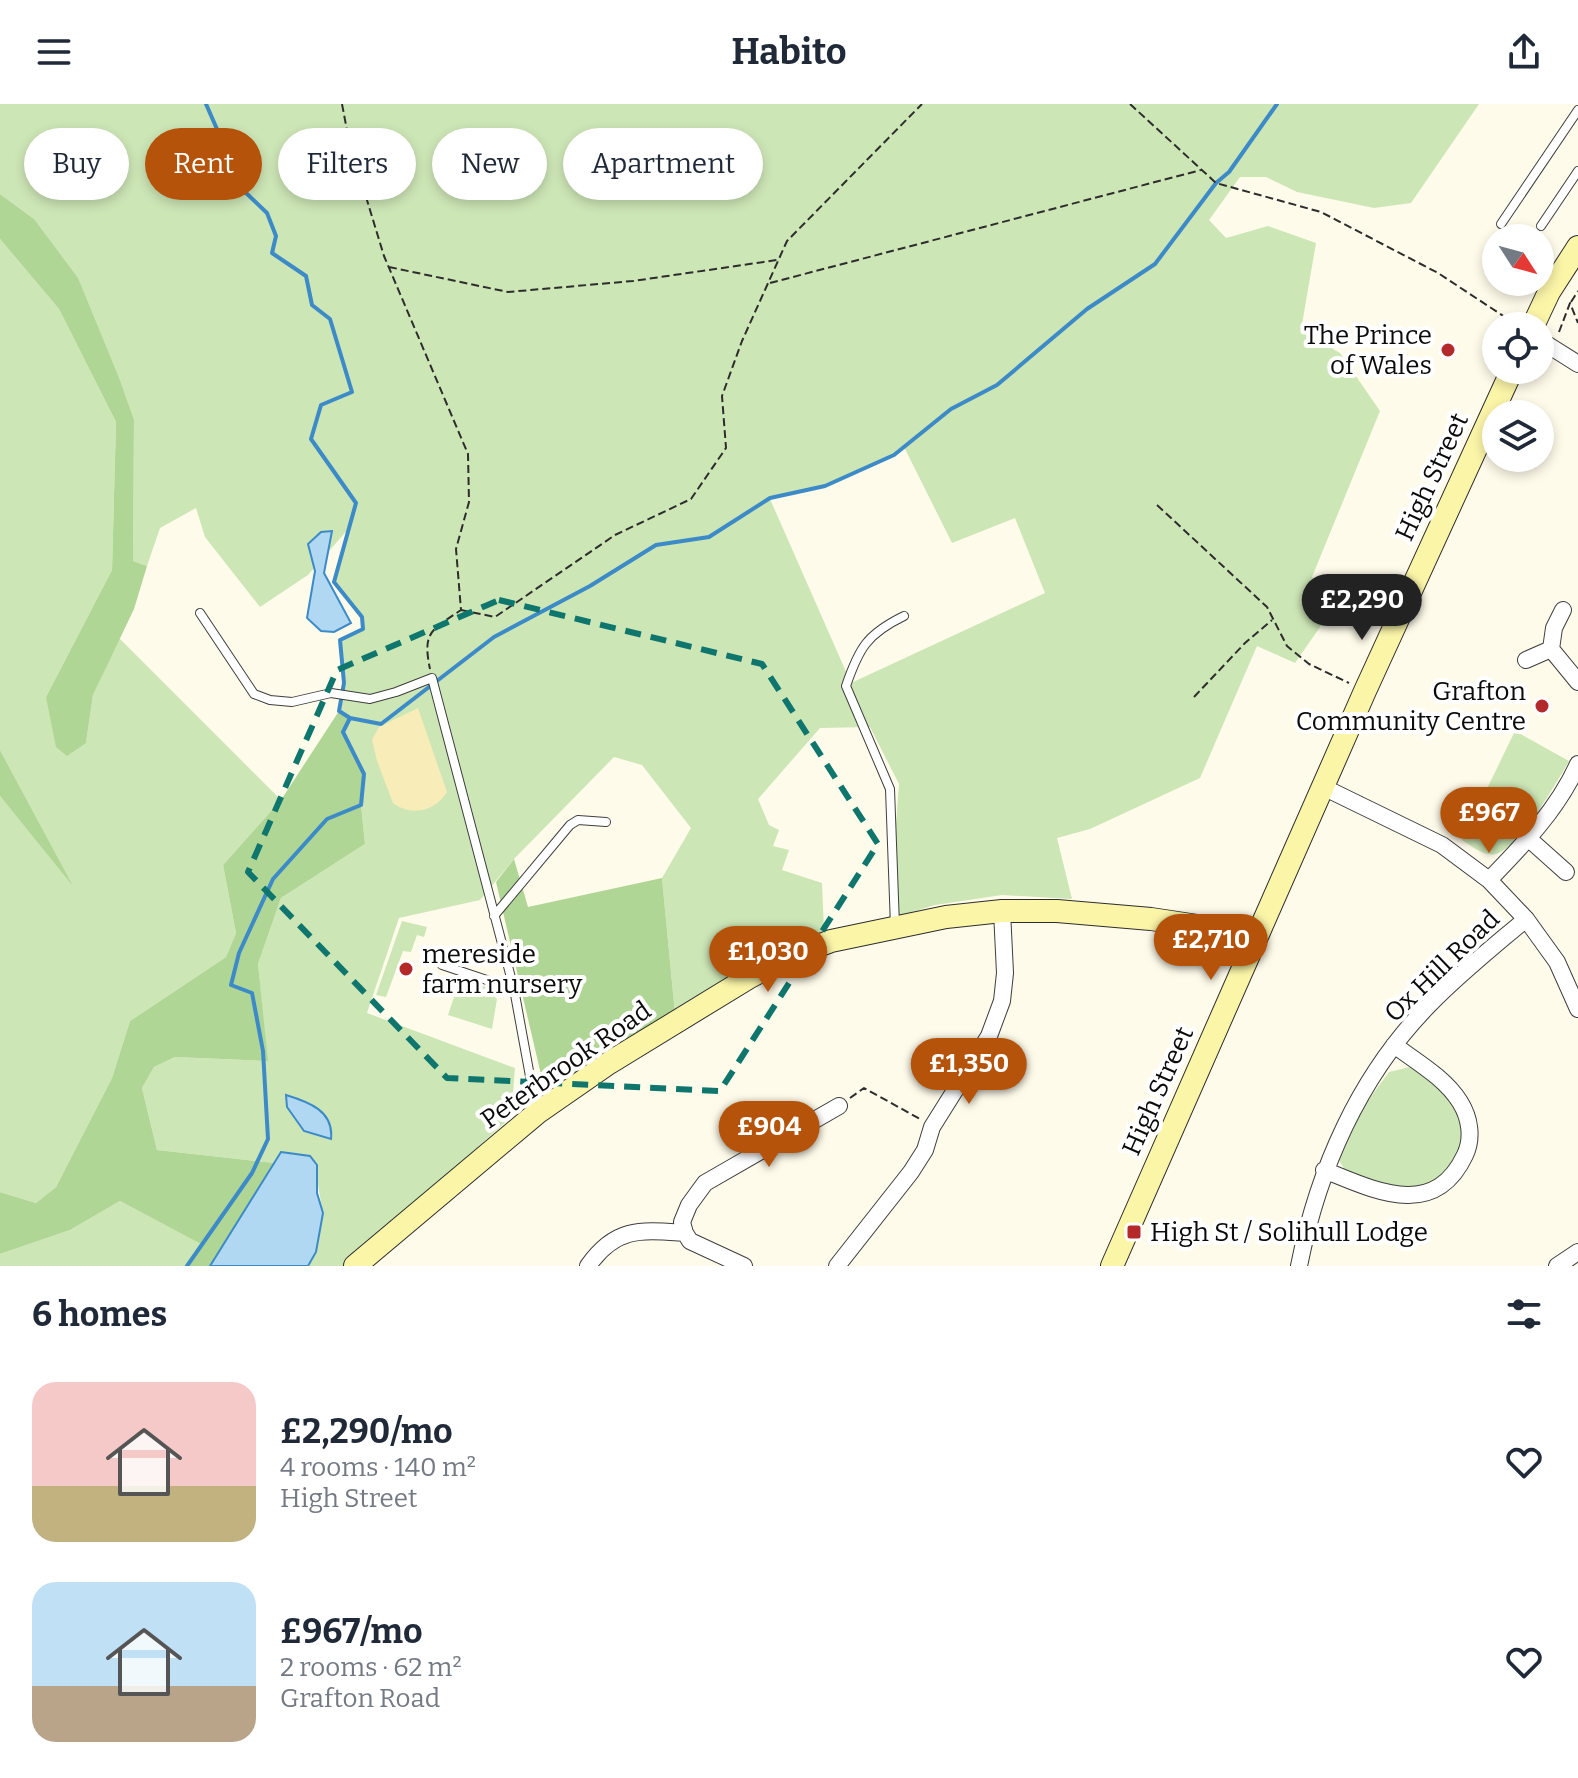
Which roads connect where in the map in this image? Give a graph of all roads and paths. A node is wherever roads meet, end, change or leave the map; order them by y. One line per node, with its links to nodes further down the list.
1 (342, 104): 11 (path)
2 (922, 104): 10 (path)
3 (1130, 104): 5 (path)
4 (1578, 110): 7 (lane)
5 (1203, 170): 12 (path); 15 (path)
6 (1578, 171): 8 (lane)
7 (1501, 224)
8 (1542, 224)
9 (1578, 247): 16 (street)
10 (779, 260): 11 (path); 12 (path)
11 (388, 267): 23 (path)
12 (768, 284): 23 (path)
13 (1578, 291): 14 (path)
14 (1570, 303): 17 (path); 18 (path)
15 (1497, 312)
16 (1540, 312)
17 (1578, 323)
18 (1554, 330)
19 (1554, 349): 20 (street)
20 (1578, 364)
21 (1506, 384): 32 (street, High Street)
22 (1157, 505): 27 (path)
23 (461, 610): 30 (path)
24 (1563, 610): 28 (street)
25 (200, 613): 30 (lane)
26 (904, 616): 43 (lane)
27 (1273, 619): 32 (path); 33 (path)
28 (1551, 649): 29 (street); 31 (street)
29 (1526, 660)
30 (432, 678): 41 (lane)
31 (1578, 682)
32 (1365, 691): 35 (street, High Street)
33 (1194, 697)
34 (1578, 764): 37 (street)
35 (1323, 787): 39 (street); 44 (street, High Street)
36 (606, 822): 41 (lane)
37 (1529, 839): 38 (street); 39 (street)
38 (1566, 872)
39 (1489, 880): 42 (street)
40 (1002, 911): 43 (street, Peterbrook Road); 44 (street, Peterbrook Road); 51 (street)
41 (494, 916): 46 (lane)
42 (1526, 919): 47 (street); 48 (street, Ox Hill Road)
43 (895, 927): 50 (street, Peterbrook Road)
44 (1257, 935): 59 (street, High Street)
45 (442, 965): 46 (lane)
46 (514, 989): 50 (lane)
47 (1578, 1009)
48 (1394, 1045): 52 (street, Ox Hill Road); 52 (street)
49 (839, 1106): 51 (path); 53 (street)
50 (537, 1113): 55 (street, Peterbrook Road)
51 (932, 1127): 58 (street)
52 (1324, 1170): 60 (street, Ox Hill Road)
53 (685, 1233): 56 (street); 57 (street)
54 (1578, 1252): 61 (street)
55 (355, 1266)
56 (588, 1266)
57 (744, 1266)
58 (837, 1266)
59 (1112, 1266)
60 (1299, 1266)
61 (1557, 1266)

